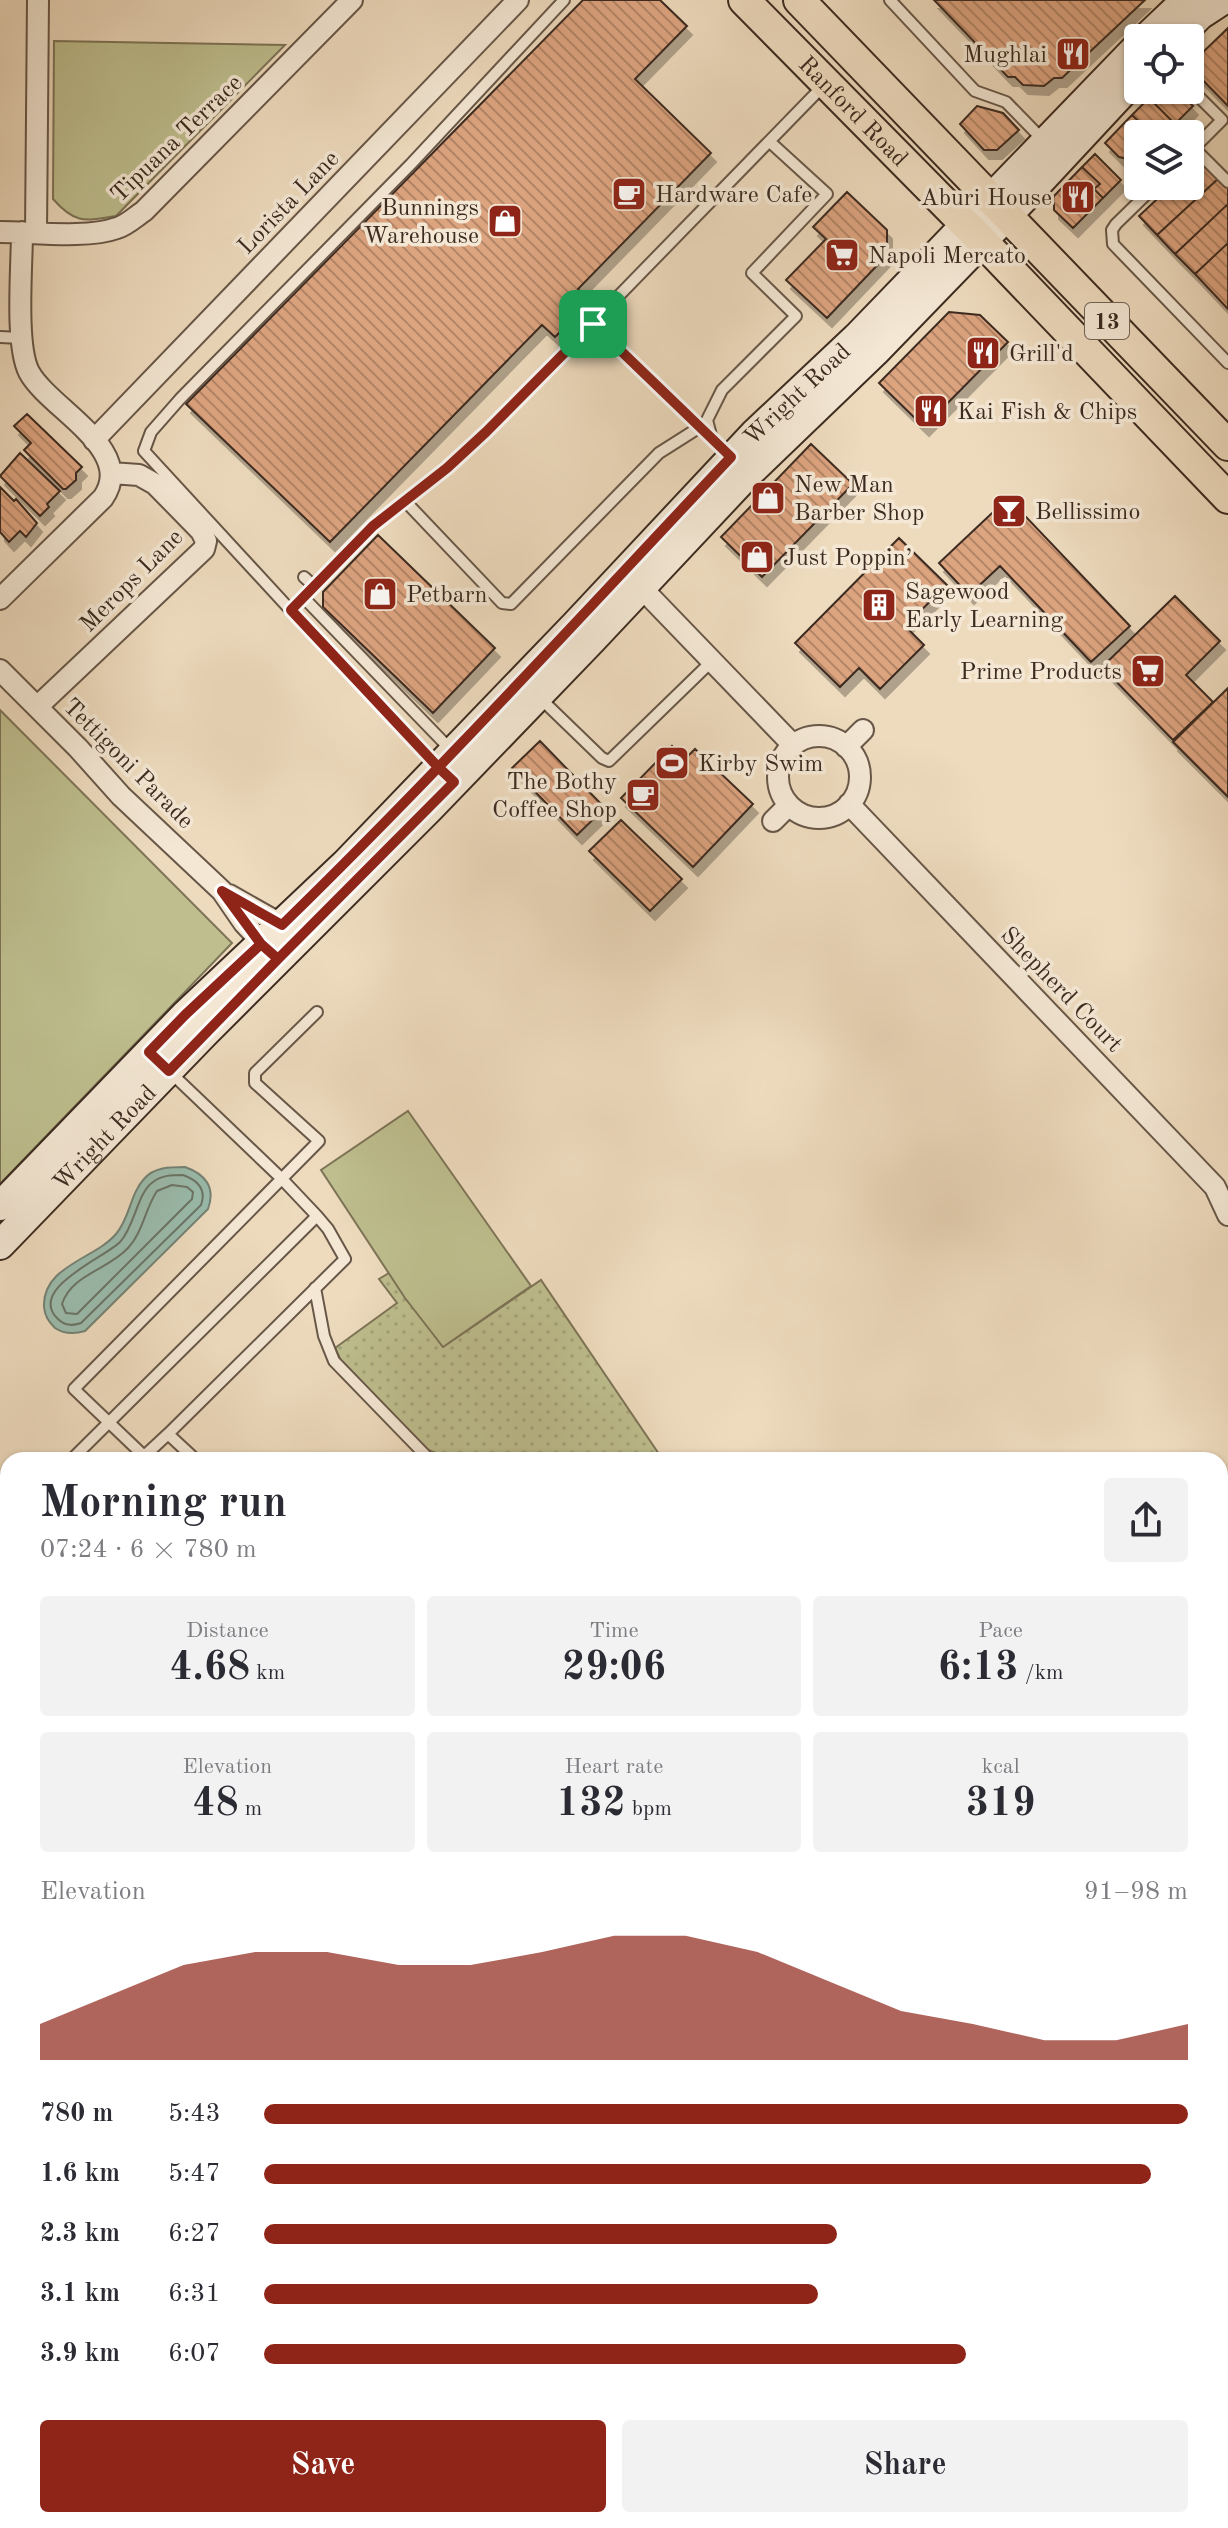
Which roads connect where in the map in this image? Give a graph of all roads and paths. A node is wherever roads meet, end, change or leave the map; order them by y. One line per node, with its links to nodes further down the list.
1 (38, 0): 25 (street)
2 (352, 0): 25 (street, Tipuana Terrace)
3 (518, 0): 33 (street, Lorista Lane)
4 (564, 0): 43 (lane)
5 (744, 0): 14 (main road, Ranford Road / 13)
6 (799, 0): 10 (main road, Ranford Road / 13)
7 (890, 0): 19 (lane)
8 (1186, 0): 11 (street)
9 (1223, 0): 12 (street)
10 (817, 11): 23 (main road, Ranford Road / 13)
11 (1161, 24)
12 (1191, 24)
13 (1124, 60): 19 (street)
14 (826, 83): 18 (lane); 26 (main road, Ranford Road / 13)
15 (1124, 89): 23 (street)
16 (1204, 102): 17 (lane)
17 (1204, 138)
18 (770, 142): 27 (lane); 34 (lane)
19 (1045, 142): 23 (street)
20 (1204, 161): 21 (lane)
21 (1228, 182)
22 (1141, 200): 30 (lane)
23 (998, 208): 26 (street, Wright Road); 32 (main road, Ranford Road / 13)
24 (0, 232): 25 (street, Tipuana Terrace)
25 (29, 232): 29 (street)
26 (974, 233): 34 (street, Wright Road); 36 (main road, Ranford Road / 13)
27 (593, 324): 31 (lane); 37 (lane)
28 (0, 337): 29 (lane)
29 (21, 338): 33 (street)
30 (1228, 363)
31 (700, 427): 34 (lane); 37 (lane)
32 (1222, 434)
33 (94, 440): 35 (street)
34 (730, 457): 39 (street, Wright Road)
35 (111, 473): 42 (street); 47 (street, Merops Lane)
36 (1228, 498)
37 (405, 501): 40 (lane)
38 (304, 577): 40 (lane)
39 (634, 579): 44 (street); 46 (street, Wright Road); 51 (street, Wright Road)
40 (314, 586): 41 (lane)
41 (303, 597): 43 (lane); 51 (lane)
42 (0, 599)
43 (291, 610): 51 (lane)
44 (712, 661): 46 (lane); 49 (street)
45 (0, 670): 47 (street, Tettigoni Parade)
46 (538, 695): 51 (street, Wright Road)
47 (37, 707): 55 (street, Tettigoni Parade)
48 (863, 730): 50 (street)
49 (793, 745): 50 (street); 53 (street)
50 (846, 747): 52 (street)
51 (454, 767): 56 (street, Wright Road)
52 (849, 804): 53 (street); 61 (street, Shepherd Court)
53 (789, 805): 54 (street)
54 (773, 821)
55 (222, 891): 56 (street, Tettigoni Parade); 56 (street, Tettigoni Parade)
56 (280, 942): 58 (street, Wright Road)
57 (317, 1012): 59 (lane)
58 (159, 1061): 59 (lane); 60 (street, Wright Road); 63 (street, Wright Road)
59 (282, 1179): 62 (lane); 65 (lane)
60 (0, 1206)
61 (1228, 1215)
62 (317, 1216): 64 (lane); 65 (lane)
63 (0, 1245)
64 (315, 1288): 66 (lane); 71 (lane)
65 (109, 1422): 67 (lane); 68 (lane)
66 (168, 1434): 69 (lane); 70 (lane)
67 (79, 1452)
68 (136, 1452)
69 (148, 1452)
70 (187, 1452)
71 (422, 1452)

